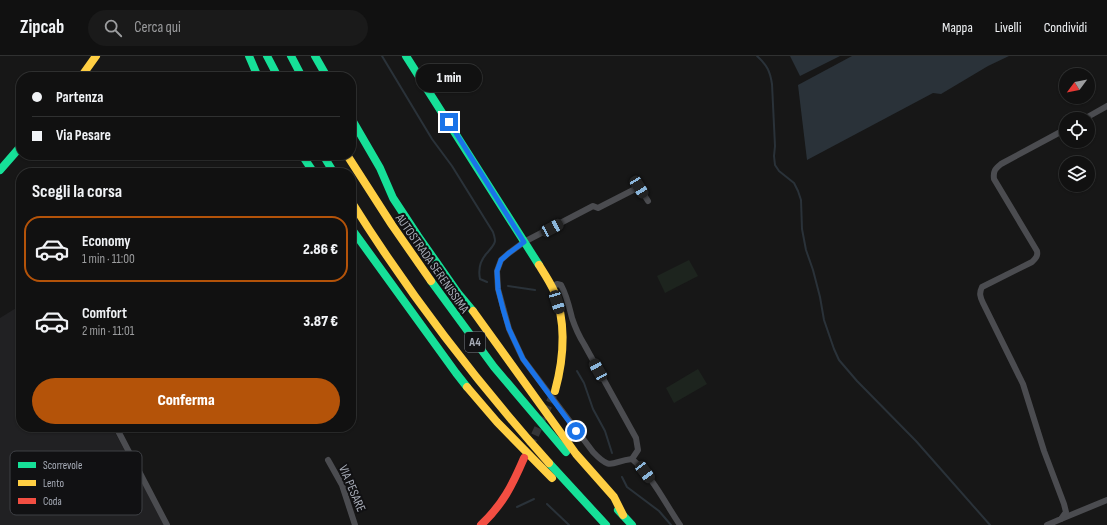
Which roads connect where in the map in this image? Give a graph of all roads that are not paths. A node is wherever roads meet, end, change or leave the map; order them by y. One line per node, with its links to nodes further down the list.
1 (96, 56): 7 (main road)
2 (248, 56): 8 (main road)
3 (267, 56): 9 (main road)
4 (291, 56): 10 (main road)
5 (315, 56): 11 (main road)
6 (406, 56): 22 (main road)
7 (85, 72)
8 (256, 72)
9 (275, 72)
10 (299, 72)
11 (324, 72)
12 (1107, 106): 13 (street)
13 (1095, 113)
14 (356, 127): 32 (main road)
15 (1059, 133): 33 (street)
16 (16, 152): 17 (main road)
17 (0, 170)
18 (356, 170): 32 (main road, AUTOSTRADA SERENISSIMA / A4)
19 (648, 201): 22 (street)
20 (356, 209): 38 (main road, A4)
21 (356, 235): 37 (main road)
22 (524, 242): 23 (main road); 28 (street)
23 (551, 287): 24 (main road); 28 (street)
24 (555, 391)
25 (119, 432): 26 (street)
26 (128, 451)
27 (524, 458): 36 (main road)
28 (632, 459): 40 (street)
29 (328, 460): 35 (street, VIA PESARE)
30 (142, 477): 34 (street)
31 (1107, 500): 33 (street)
32 (623, 515): 39 (main road, AUTOSTRADA SERENISSIMA / A4)
33 (1061, 519): 41 (street)
34 (167, 525)
35 (355, 525)
36 (481, 525)
37 (597, 525)
38 (606, 525)
39 (632, 525)
40 (680, 525)
41 (1047, 525)

